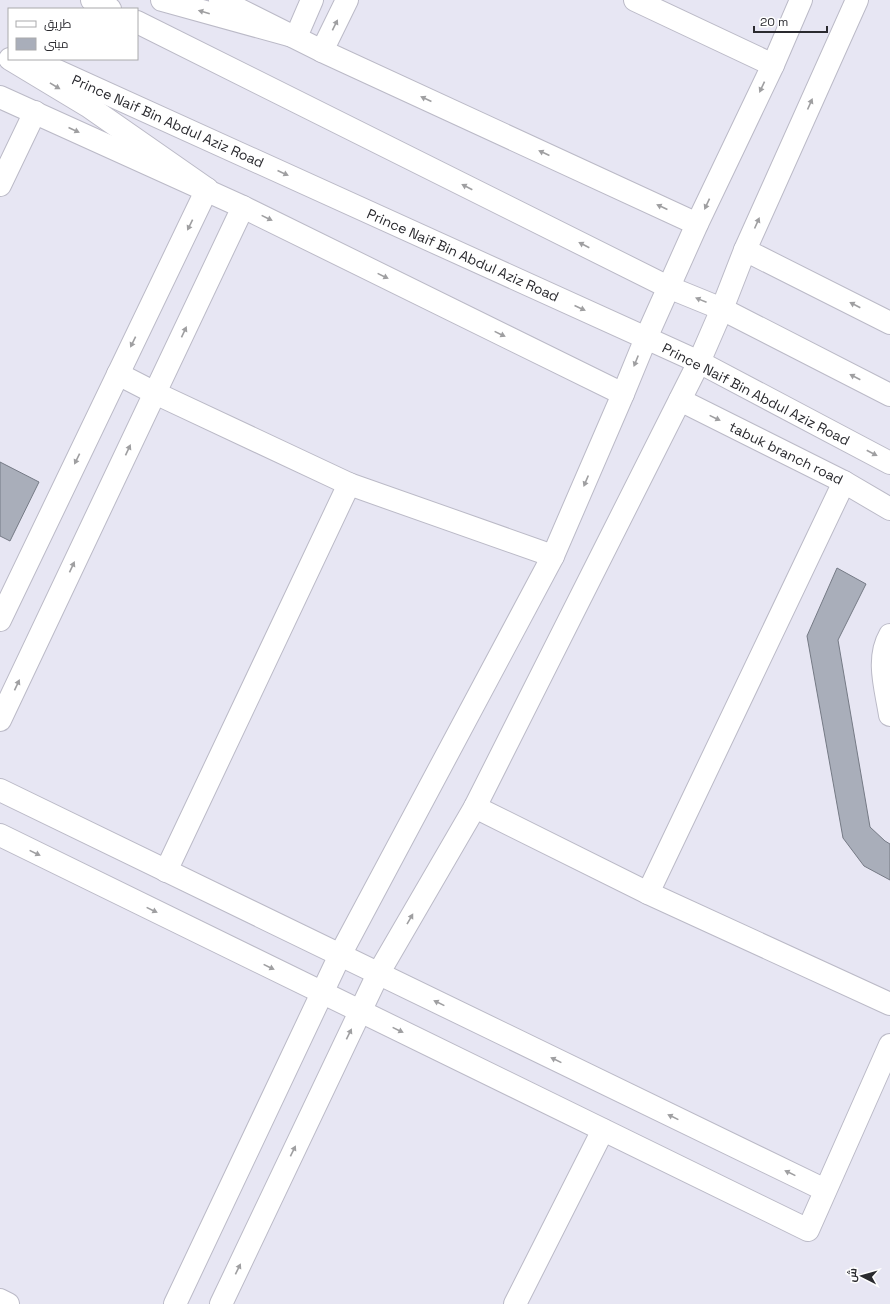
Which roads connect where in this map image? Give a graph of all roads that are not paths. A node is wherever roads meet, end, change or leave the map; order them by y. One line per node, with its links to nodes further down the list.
1 (92, 0): 9 (main road)
2 (162, 0): 11 (main road, one-way to 2)
3 (220, 0): 11 (main road)
4 (312, 0): 11 (main road)
5 (347, 0): 12 (main road, one-way to 5)
6 (635, 0): 15 (main road)
7 (801, 0): 15 (main road)
8 (857, 0): 22 (main road, one-way to 8)
9 (108, 8)
10 (138, 22): 23 (main road, one-way to 10)
11 (296, 37): 12 (main road)
12 (322, 51): 21 (main road, one-way to 12)
13 (11, 60): 19 (main road, one-way to 19)
14 (33, 60): 26 (main road, Prince Naif Bin Abdul Aziz Road, one-way to 26)
15 (773, 65): 21 (main road, one-way to 21)
16 (0, 97): 17 (main road)
17 (35, 112): 18 (main road); 19 (main road, one-way to 19)
18 (0, 186)
19 (207, 189): 20 (main road); 28 (main road, one-way to 28)
20 (243, 207): 29 (main road, one-way to 20); 30 (main road, one-way to 30)
21 (697, 224): 23 (main road)
22 (745, 250): 24 (main road); 25 (main road, one-way to 22)
23 (668, 287): 24 (main road, one-way to 23); 26 (main road)
24 (722, 309): 27 (main road); 31 (main road, one-way to 24)
25 (890, 323)
26 (646, 338): 27 (main road, Prince Naif Bin Abdul Aziz Road); 30 (main road, one-way to 30)
27 (699, 362): 32 (main road); 33 (main road, Prince Naif Bin Abdul Aziz Road, one-way to 33)
28 (118, 374): 29 (main road); 38 (main road, one-way to 38)
29 (155, 393): 35 (main road); 42 (main road, one-way to 29)
30 (623, 394): 37 (main road, one-way to 37)
31 (890, 395)
32 (680, 400): 34 (main road, tabuk branch road, one-way to 34); 44 (main road)
33 (890, 463)
34 (844, 482): 36 (main road, tabuk branch road); 47 (main road)
35 (349, 484): 37 (main road); 46 (main road)
36 (890, 510)
37 (553, 556): 48 (main road)
38 (7, 584): 39 (main road)
39 (0, 620)
40 (890, 635): 41 (main road)
41 (890, 715)
42 (0, 720)
43 (0, 790): 46 (main road)
44 (475, 807): 47 (main road); 49 (main road, one-way to 44)
45 (0, 835): 50 (main road, one-way to 50)
46 (166, 871): 48 (main road)
47 (648, 893): 51 (main road)
48 (340, 955): 49 (main road); 50 (main road)
49 (378, 974): 52 (main road); 55 (main road, one-way to 49)
50 (322, 993): 52 (main road); 58 (main road)
51 (890, 1004)
52 (360, 1012): 54 (main road, one-way to 54); 59 (main road, one-way to 52)
53 (890, 1045): 55 (main road)
54 (603, 1130): 55 (main road); 60 (main road)
55 (825, 1190)
56 (0, 1300): 57 (main road)
57 (8, 1304)
58 (175, 1304)
59 (221, 1304)
60 (515, 1304)

